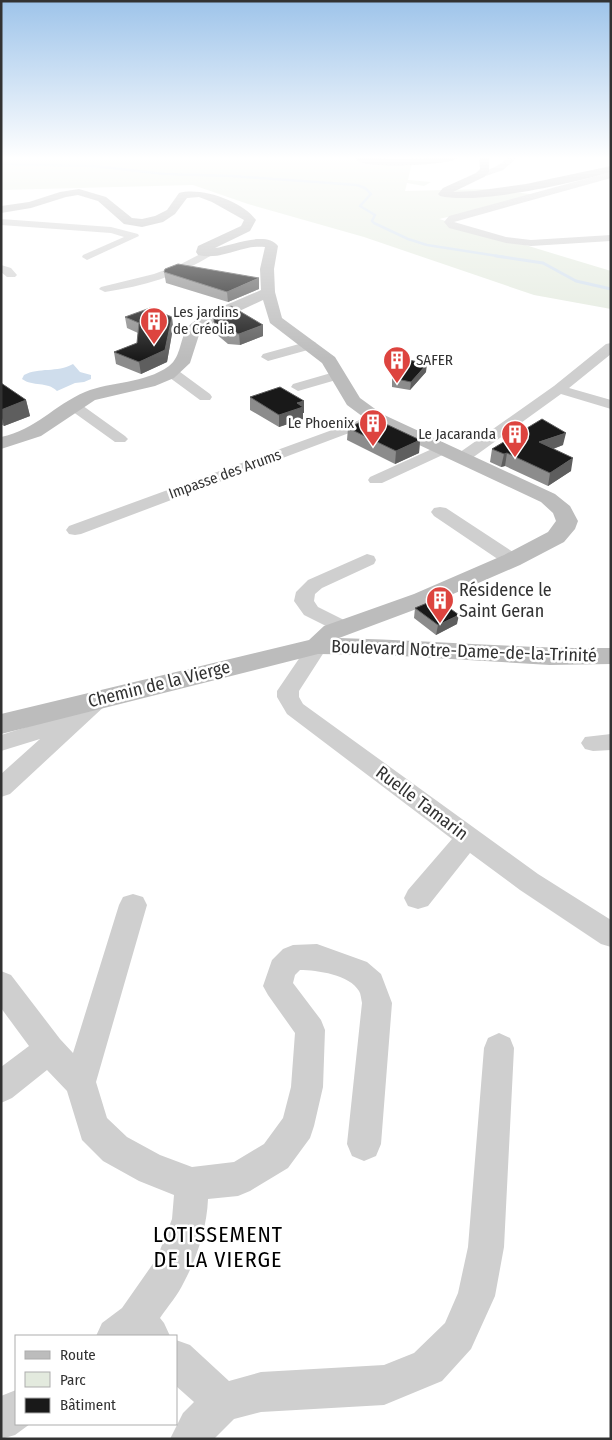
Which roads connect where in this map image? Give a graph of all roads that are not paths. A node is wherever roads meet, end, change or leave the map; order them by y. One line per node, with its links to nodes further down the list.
1 (31, 224): 5 (street)
2 (130, 224): 5 (street)
3 (248, 224): 7 (street)
4 (451, 224): 6 (street)
5 (111, 230): 8 (street)
6 (611, 238)
7 (208, 253): 11 (street); 12 (street)
8 (87, 257)
9 (1, 268): 10 (street)
10 (11, 275)
11 (105, 289)
12 (268, 292): 13 (street); 16 (street)
13 (310, 345): 15 (street); 17 (street)
14 (611, 347): 19 (street)
15 (268, 357)
16 (171, 372): 20 (street); 22 (street)
17 (338, 375): 18 (street); 23 (street)
18 (298, 387)
19 (560, 389): 21 (street); 26 (street)
20 (205, 397)
21 (611, 405)
22 (74, 406): 24 (street); 25 (street)
23 (376, 418): 26 (street); 29 (street, Impasse des Arums)
24 (120, 439)
25 (1, 443)
26 (452, 454): 27 (street); 31 (street)
27 (376, 480)
28 (440, 512): 31 (street)
29 (75, 530)
30 (367, 560): 32 (street)
31 (512, 560): 32 (street)
32 (344, 627): 33 (street)
33 (318, 646): 34 (street, Boulevard Notre-Dame-de-la-Trinité); 35 (street, Chemin de la Vierge); 40 (street, Ruelle Tamarin)
34 (611, 656)
35 (100, 698): 36 (street); 37 (street, Chemin de la Vierge)
36 (76, 719): 38 (street); 39 (street)
37 (1, 724)
38 (1, 743)
39 (1, 788)
40 (468, 837): 41 (street); 43 (street, Ruelle Tamarin)
41 (418, 898)
42 (133, 905): 47 (street)
43 (611, 935)
44 (1, 984): 46 (street)
45 (499, 1048): 53 (street)
46 (48, 1049): 47 (street); 48 (street)
47 (80, 1082): 50 (street)
48 (1, 1087)
49 (364, 1144): 50 (street)
50 (192, 1184): 51 (street)
51 (134, 1331)
52 (178, 1361): 53 (street)
53 (223, 1402): 56 (street)
54 (15, 1411): 55 (street)
55 (1, 1421)
56 (190, 1439)

